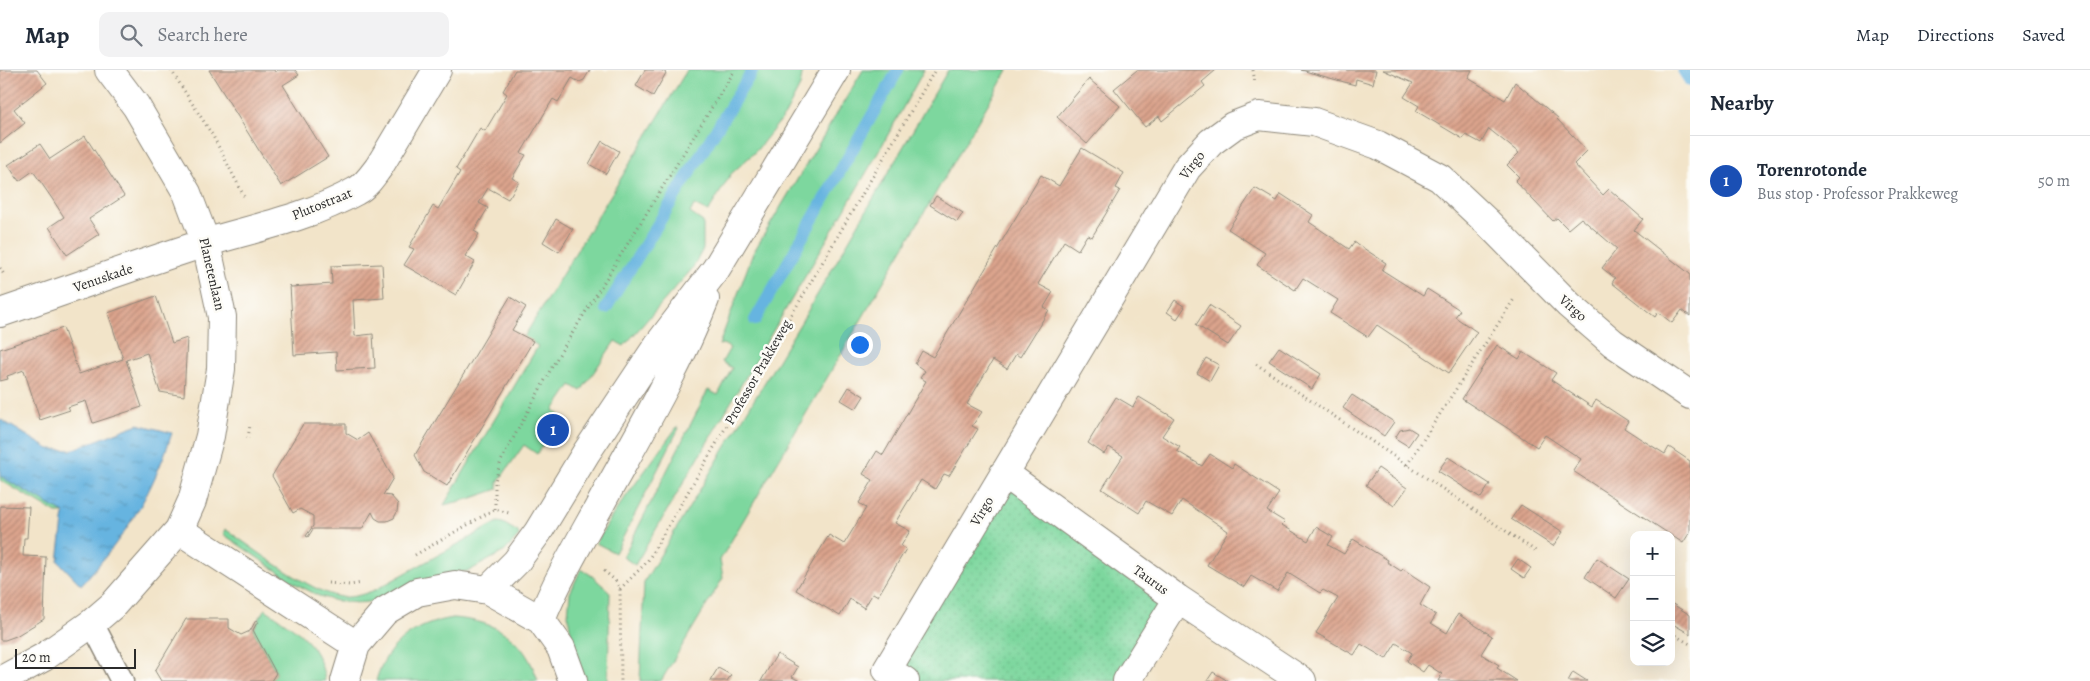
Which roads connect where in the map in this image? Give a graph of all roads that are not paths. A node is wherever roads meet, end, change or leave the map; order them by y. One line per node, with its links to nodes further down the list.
1 (109, 70): 4 (street, Planetenlaan)
2 (437, 70): 4 (street, Plutostraat)
3 (836, 70): 5 (street)
4 (206, 243): 6 (street, Venuskade); 9 (street, Planetenlaan)
5 (716, 269): 10 (street); 12 (street)
6 (0, 313)
7 (1690, 395): 8 (street, Virgo)
8 (1004, 473): 11 (street, Taurus); 19 (street, Virgo)
9 (179, 530): 13 (street, Planetenlaan); 14 (street)
10 (488, 590): 12 (street); 14 (street)
11 (1178, 599): 20 (street); 21 (street, Taurus)
12 (541, 620): 18 (street)
13 (92, 623): 15 (street, Planetenlaan); 16 (lane)
14 (356, 644): 17 (street)
15 (0, 681)
16 (122, 681)
17 (345, 681)
18 (573, 681)
19 (905, 681)
20 (1127, 681)
21 (1302, 681)

